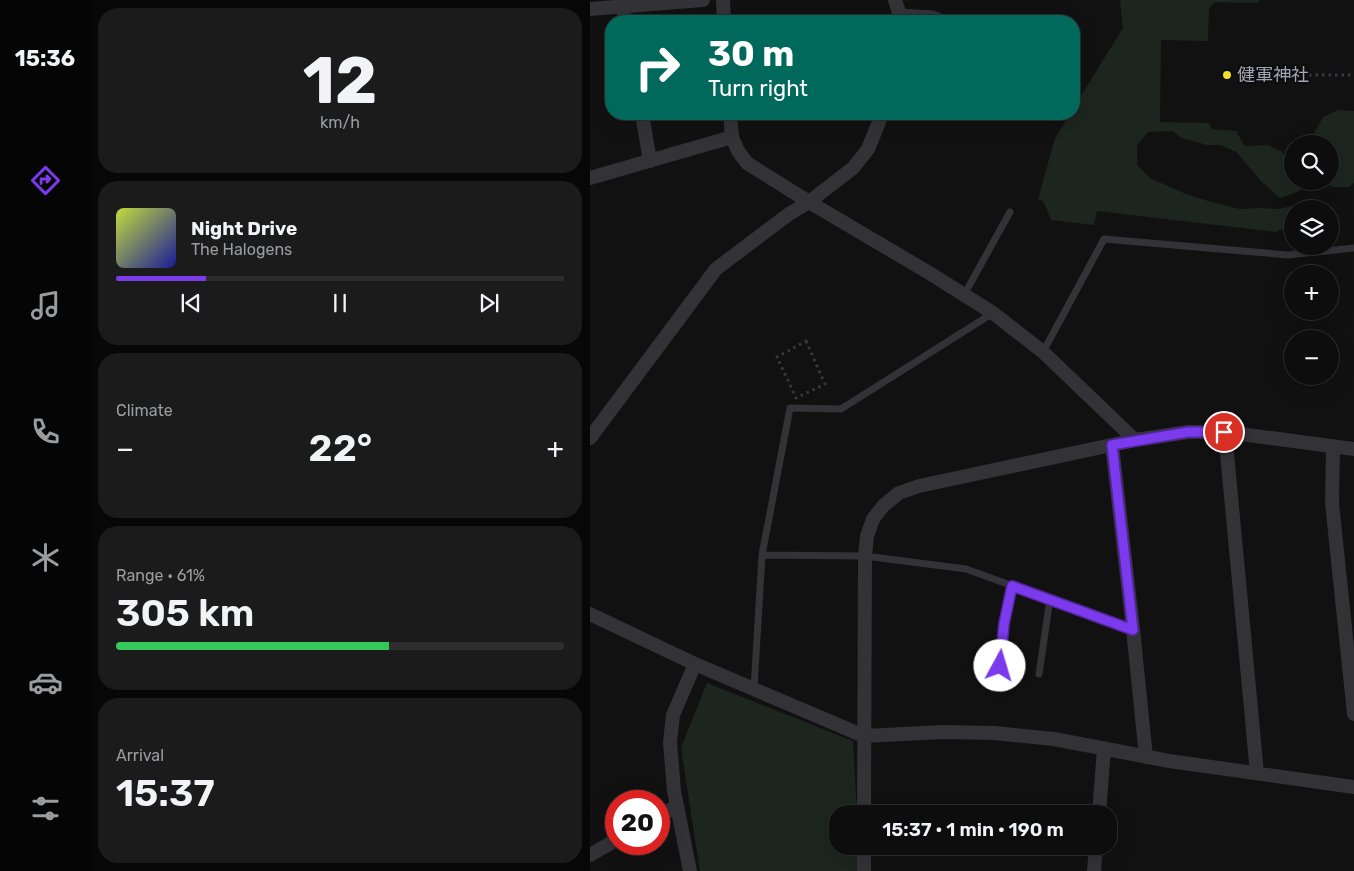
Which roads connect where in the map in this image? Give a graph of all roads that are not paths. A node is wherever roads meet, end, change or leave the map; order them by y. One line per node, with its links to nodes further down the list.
1 (703, 0): 3 (street)
2 (722, 0): 6 (street)
3 (622, 3): 4 (street)
4 (590, 9)
5 (897, 11): 7 (lane)
6 (723, 15)
7 (936, 15)
8 (643, 120): 12 (street)
9 (731, 120): 11 (street)
10 (879, 120): 14 (street)
11 (732, 137): 12 (street); 14 (street)
12 (650, 161): 13 (street)
13 (590, 178)
14 (809, 202): 17 (street); 21 (street)
15 (1010, 212): 17 (lane)
16 (1354, 248): 19 (lane)
17 (964, 295): 18 (street)
18 (993, 313): 19 (street); 26 (lane)
19 (1043, 352): 22 (street)
20 (1224, 432): 22 (street); 24 (street); 40 (street)
21 (590, 438)
22 (1135, 440): 23 (street)
23 (1112, 445): 27 (street); 31 (street)
24 (1333, 446): 25 (street); 36 (street)
25 (1354, 450)
26 (762, 555): 27 (lane); 35 (lane)
27 (865, 556): 28 (lane); 37 (street)
28 (1012, 586): 29 (lane); 33 (lane)
29 (1050, 599): 31 (lane); 34 (lane)
30 (590, 614): 32 (street)
31 (1133, 630): 39 (street)
32 (695, 664): 35 (street); 44 (street)
33 (1000, 666)
34 (1038, 674)
35 (754, 689): 37 (street)
36 (1354, 714)
37 (864, 736): 38 (street); 42 (street)
38 (1104, 748): 39 (street); 43 (street)
39 (1146, 757): 40 (street)
40 (1257, 773): 41 (street)
41 (1354, 787)
42 (864, 805)
43 (1100, 805)
44 (677, 806): 45 (street); 50 (street)
45 (670, 810)
46 (605, 846): 47 (street)
47 (590, 855)
48 (864, 855): 51 (street)
49 (1095, 855): 52 (street)
50 (690, 871)
51 (864, 871)
52 (1094, 871)

